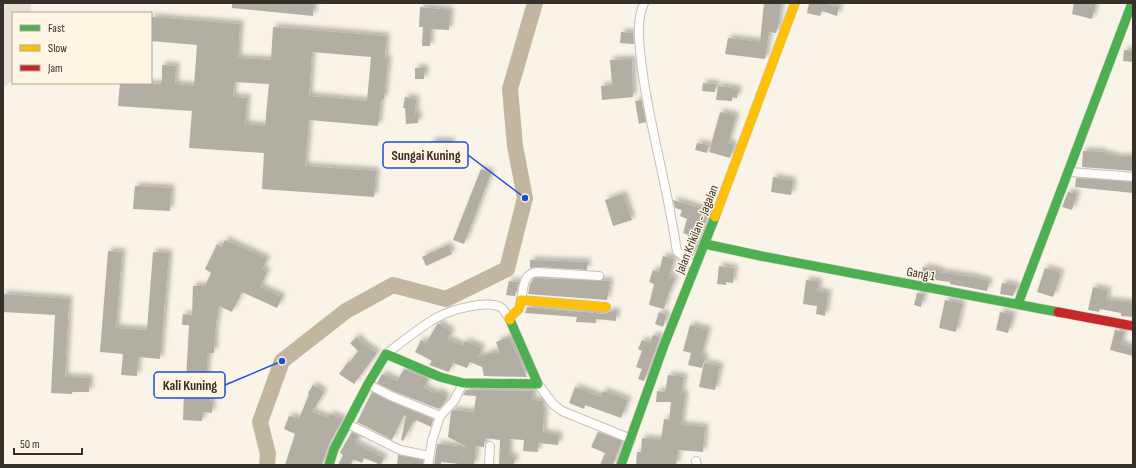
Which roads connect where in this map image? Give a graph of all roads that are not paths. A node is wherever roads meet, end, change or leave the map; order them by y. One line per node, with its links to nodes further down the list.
1 (644, 3): 7 (street)
2 (796, 3): 6 (street, Jalan Krikilan - Jagalan)
3 (1132, 3): 10 (street)
4 (1071, 172): 5 (street)
5 (1133, 177)
6 (705, 244): 7 (street, Jalan Krikilan - Jagalan); 10 (street, Gang 1)
7 (695, 267): 20 (street, Jalan Krikilan - Jagalan)
8 (599, 276): 9 (street)
9 (521, 300): 11 (street); 12 (street)
10 (1018, 304): 13 (street, Gang 1)
11 (606, 307)
12 (510, 318): 14 (street); 17 (street)
13 (1133, 326)
14 (386, 354): 15 (street); 16 (street)
15 (463, 383): 17 (street); 18 (street)
16 (368, 384): 18 (street); 19 (street)
17 (538, 384): 20 (street)
18 (440, 416): 22 (street)
19 (348, 424): 22 (street); 23 (street)
20 (631, 439): 26 (street, Jalan Krikilan - Jagalan)
21 (490, 446): 25 (street)
22 (429, 456): 24 (street)
23 (329, 465)
24 (428, 465)
25 (489, 465)
26 (621, 465)

